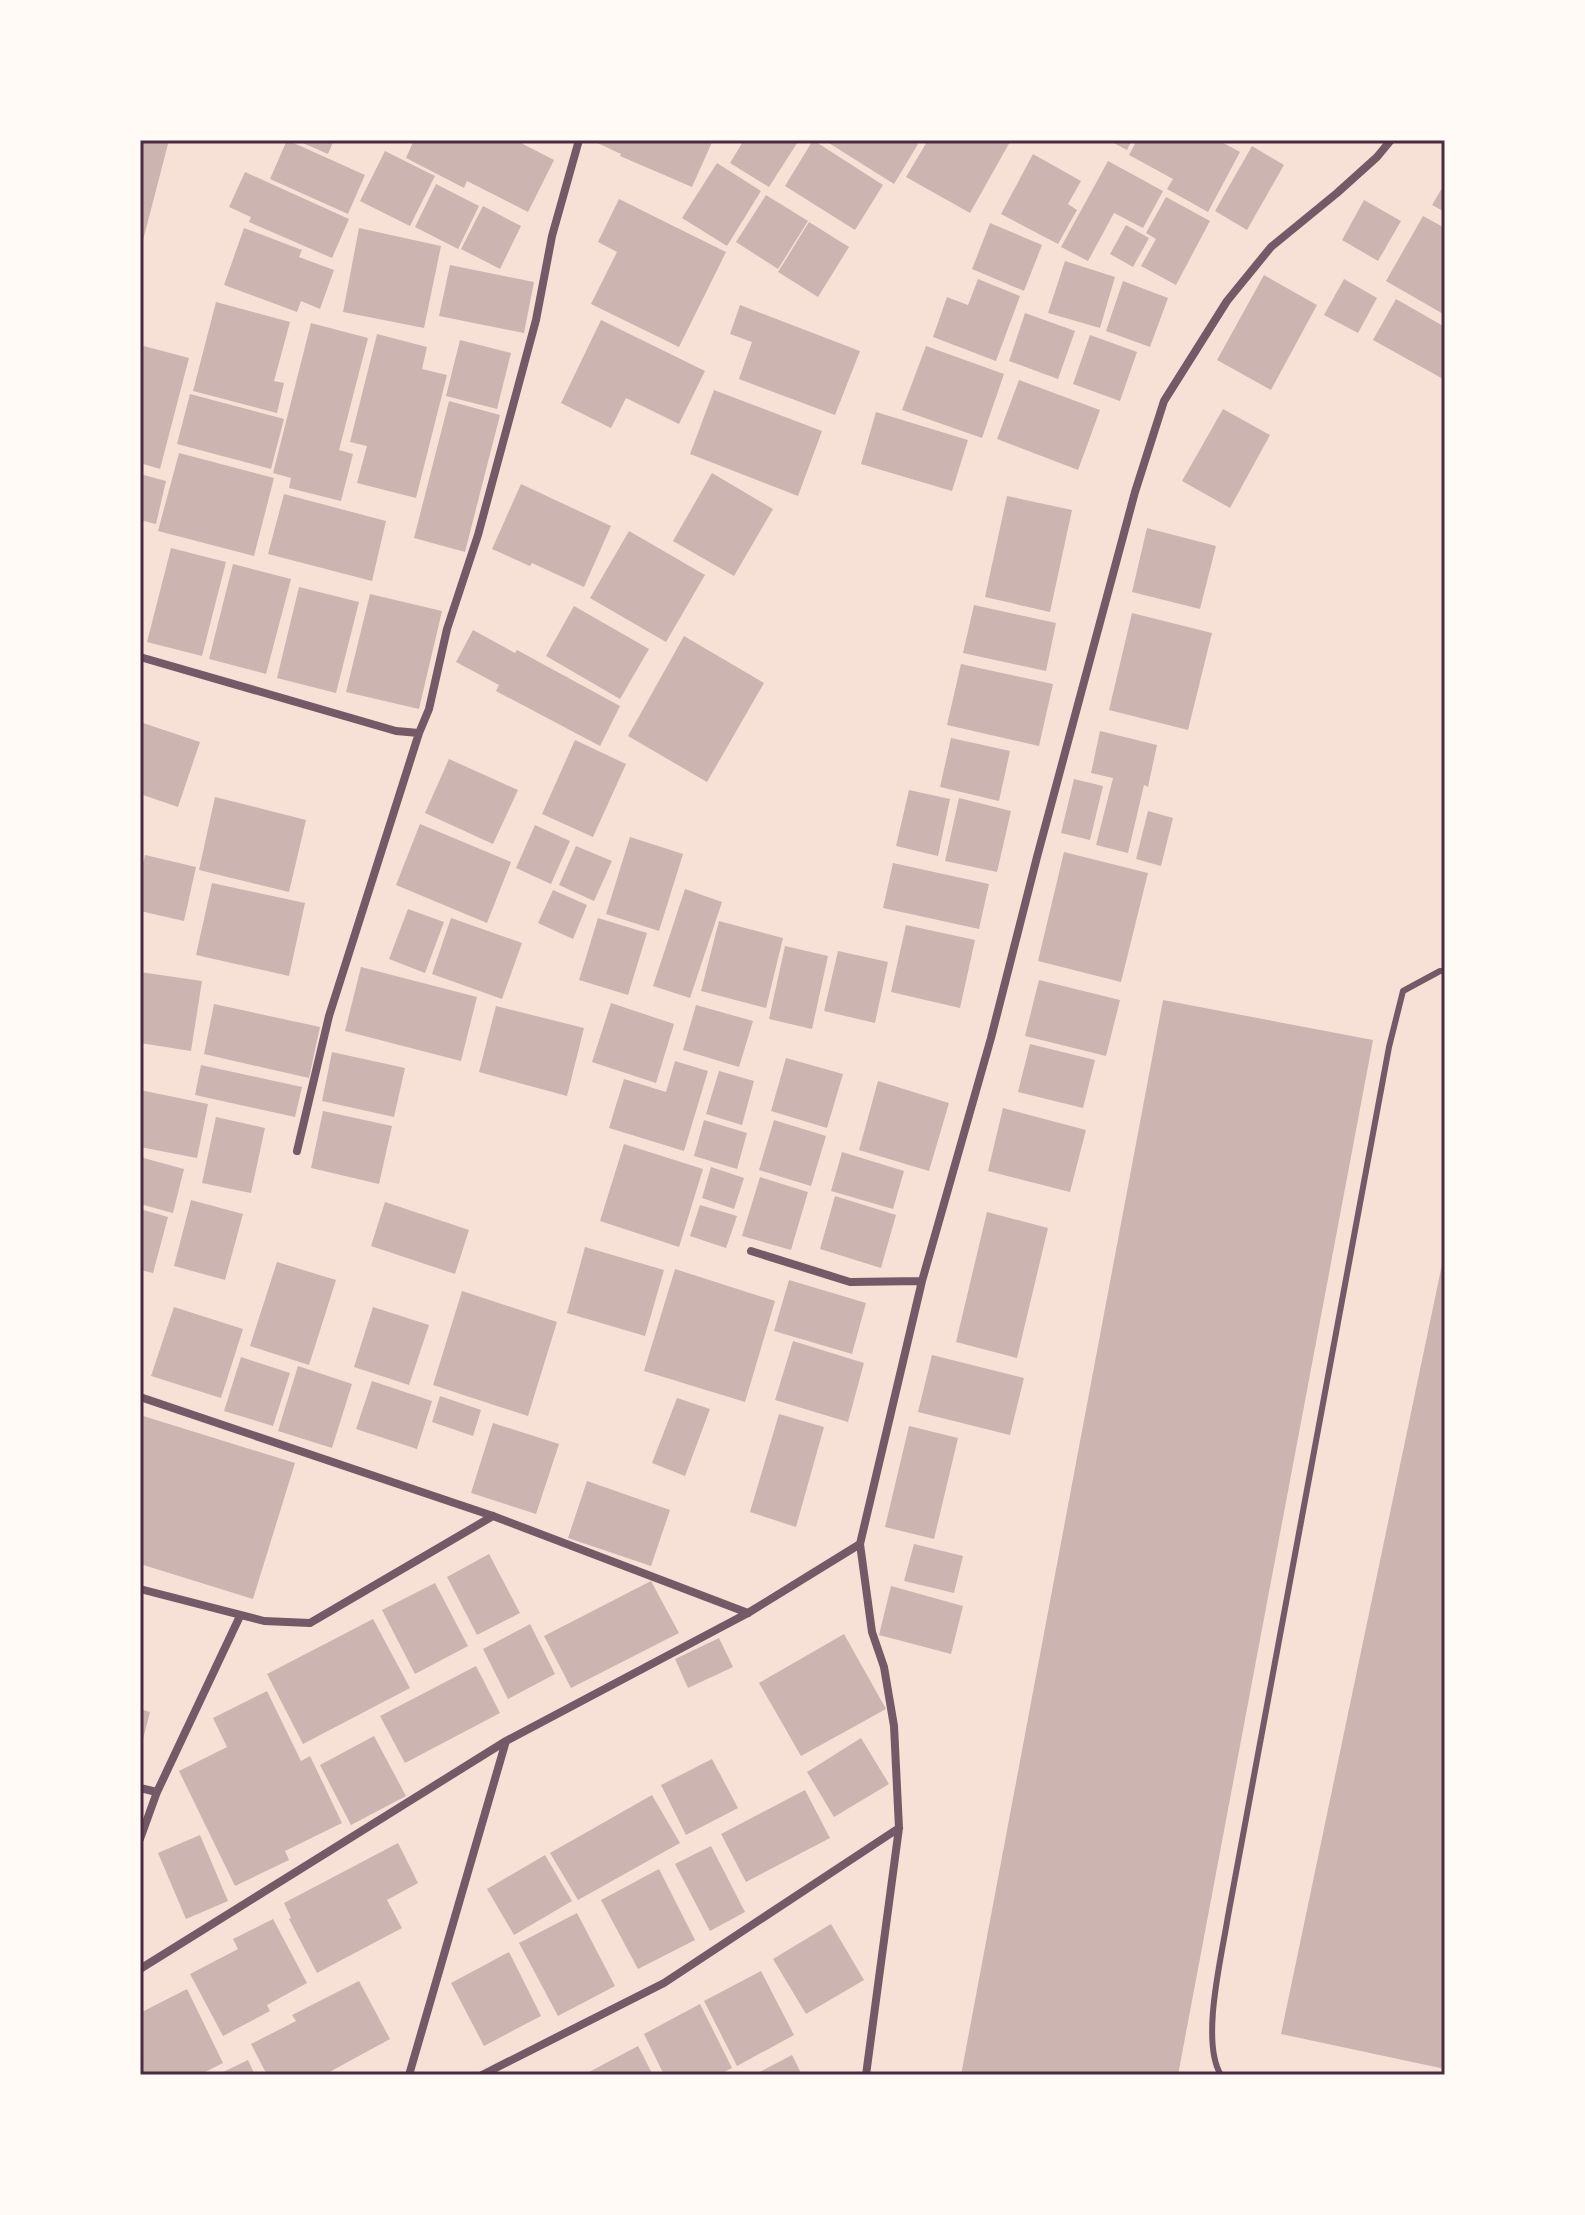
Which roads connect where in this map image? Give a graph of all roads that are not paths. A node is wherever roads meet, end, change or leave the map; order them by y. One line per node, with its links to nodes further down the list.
1 (579, 140): 4 (street)
2 (1391, 140): 8 (street)
3 (140, 657): 4 (street)
4 (419, 733): 6 (street)
5 (1445, 971): 24 (lane)
6 (297, 1151)
7 (751, 1251): 8 (street)
8 (922, 1281): 11 (street)
9 (140, 1397): 10 (street)
10 (493, 1516): 13 (street); 14 (street)
11 (860, 1544): 13 (street); 18 (street)
12 (140, 1589): 14 (street)
13 (748, 1613): 15 (street)
14 (240, 1616): 17 (street)
15 (506, 1741): 20 (street); 21 (street)
16 (140, 1788): 17 (street)
17 (157, 1792): 19 (street)
18 (899, 1828): 22 (street); 23 (street)
19 (140, 1839)
20 (140, 1969)
21 (409, 2075)
22 (482, 2075)
23 (866, 2075)
24 (1221, 2075)

